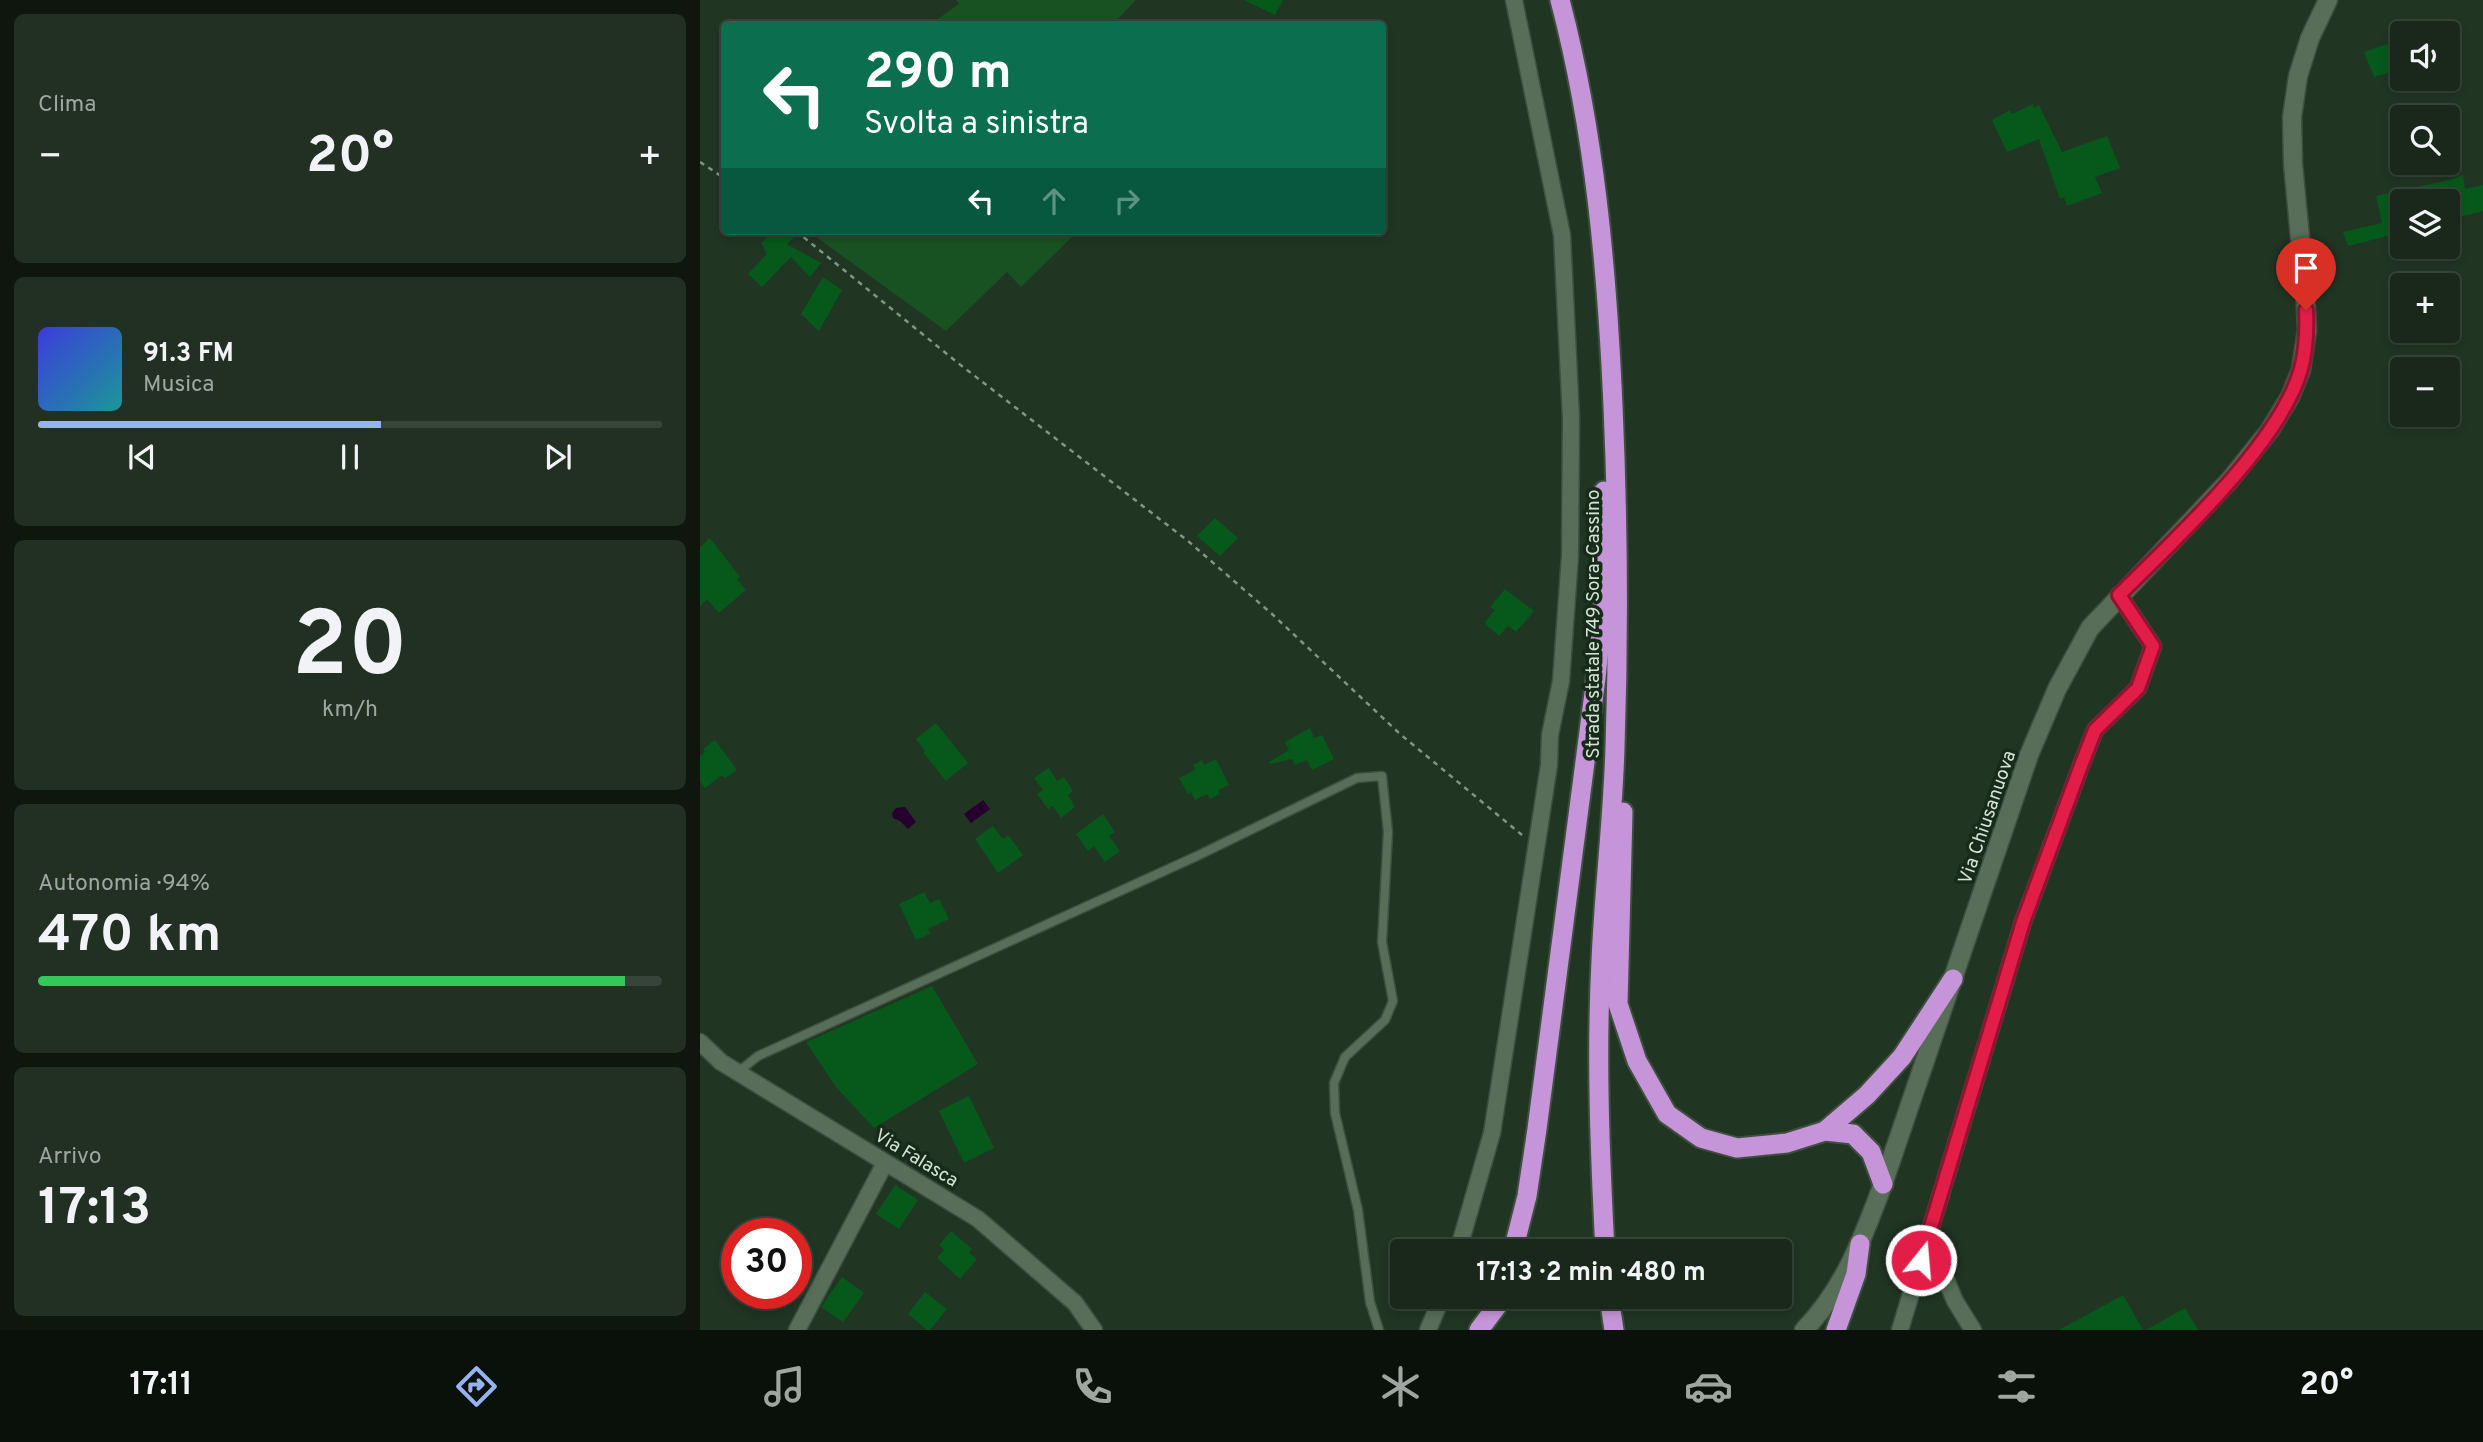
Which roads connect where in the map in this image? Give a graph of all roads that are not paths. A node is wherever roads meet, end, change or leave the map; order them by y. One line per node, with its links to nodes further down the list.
1 (1514, 0): 14 (street)
2 (1560, 0): 4 (highway, Strada statale 749 Sora-Cassino)
3 (2328, 0): 5 (street, Via Chiusanuova)
4 (1614, 432): 6 (highway, Strada statale 749 Sora-Cassino); 15 (highway)
5 (2119, 595): 7 (street, Via Chiusanuova); 13 (street)
6 (1619, 635): 10 (highway); 16 (highway, Strada statale 749 Sora-Cassino)
7 (1953, 979): 10 (highway); 12 (street, Via Chiusanuova)
8 (700, 1042): 9 (street, Via Falasca)
9 (738, 1072): 11 (street, Via Falasca); 24 (lane)
10 (1825, 1131): 12 (highway)
11 (886, 1163): 22 (street); 23 (street, Via Falasca)
12 (1883, 1184): 17 (street, Via Chiusanuova)
13 (1928, 1237): 31 (street); 32 (street)
14 (1462, 1239)
15 (1516, 1239)
16 (1604, 1239)
17 (1860, 1244): 29 (street, Via Chiusanuova); 30 (highway)
18 (1437, 1309): 25 (street)
19 (1494, 1309): 26 (highway)
20 (1501, 1309): 27 (highway)
21 (1611, 1309): 28 (highway)
22 (797, 1330)
23 (1094, 1330)
24 (1379, 1330)
25 (1429, 1330)
26 (1479, 1330)
27 (1500, 1330)
28 (1614, 1330)
29 (1804, 1330)
30 (1836, 1330)
31 (1900, 1330)
32 (1973, 1330)

